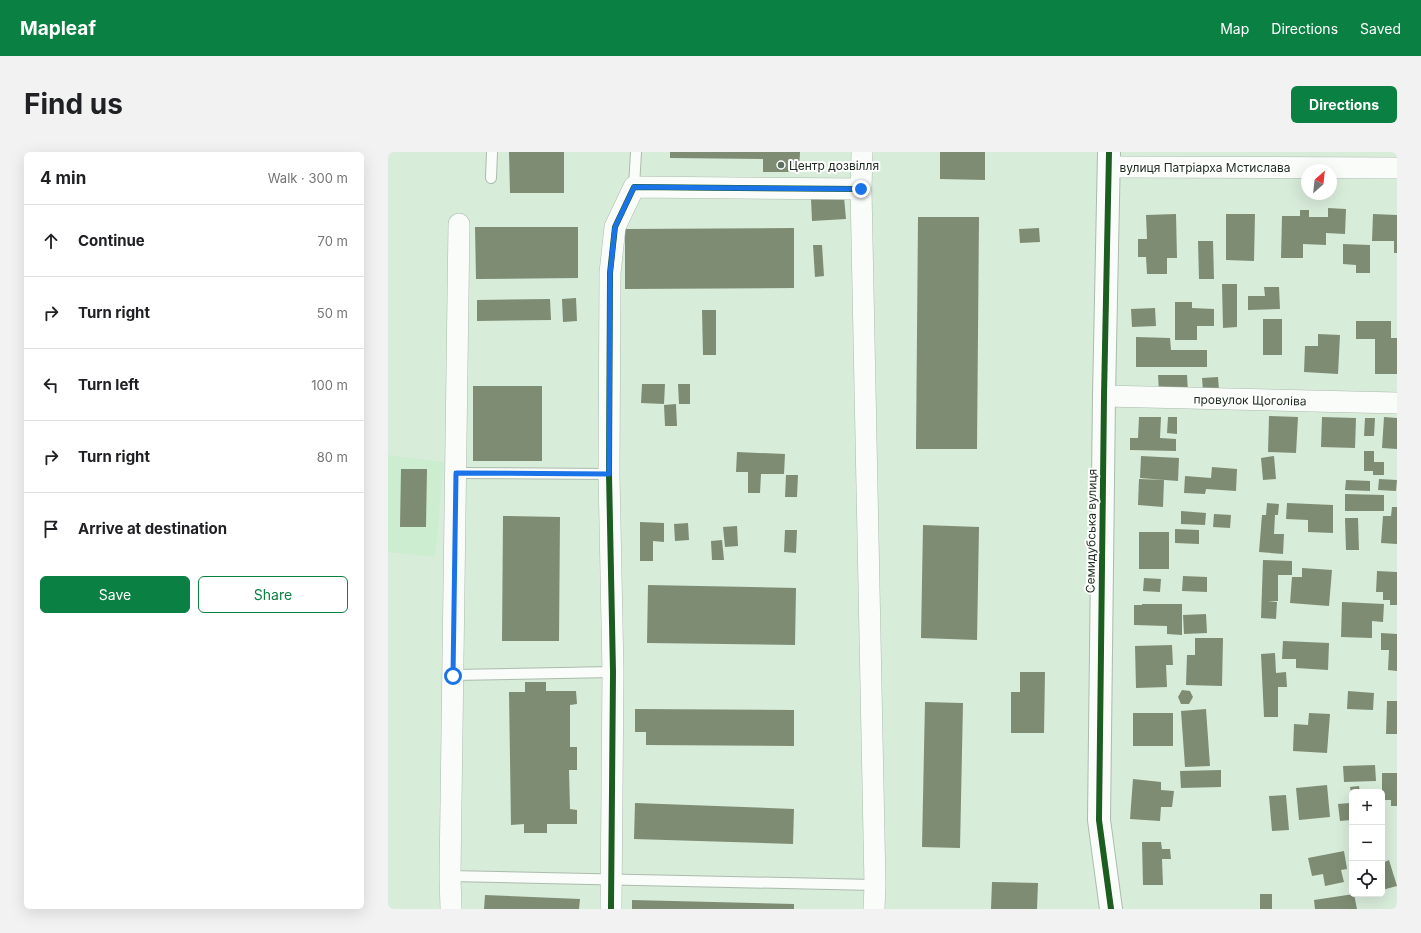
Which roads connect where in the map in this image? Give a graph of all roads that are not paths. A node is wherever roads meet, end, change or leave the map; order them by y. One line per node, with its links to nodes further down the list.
1 (492, 152): 6 (lane)
2 (636, 152): 7 (lane)
3 (862, 152): 8 (street)
4 (1109, 160): 5 (street, вулиця Патріарха Мстислава); 10 (street, Семидубська вулиця)
5 (1397, 168)
6 (491, 178)
7 (634, 187): 8 (street); 13 (street)
8 (861, 189): 18 (street)
9 (459, 224): 12 (street)
10 (1104, 396): 11 (street, провулок Щоголіва); 22 (street, Семидубська вулиця)
11 (1397, 403)
12 (456, 473): 13 (lane); 15 (street)
13 (609, 474): 14 (street)
14 (613, 672): 15 (lane); 17 (street)
15 (453, 676): 16 (street)
16 (450, 876): 17 (lane); 19 (street)
17 (611, 879): 18 (lane); 20 (street)
18 (875, 885): 21 (street)
19 (451, 909)
20 (611, 909)
21 (874, 909)
22 (1110, 909)

